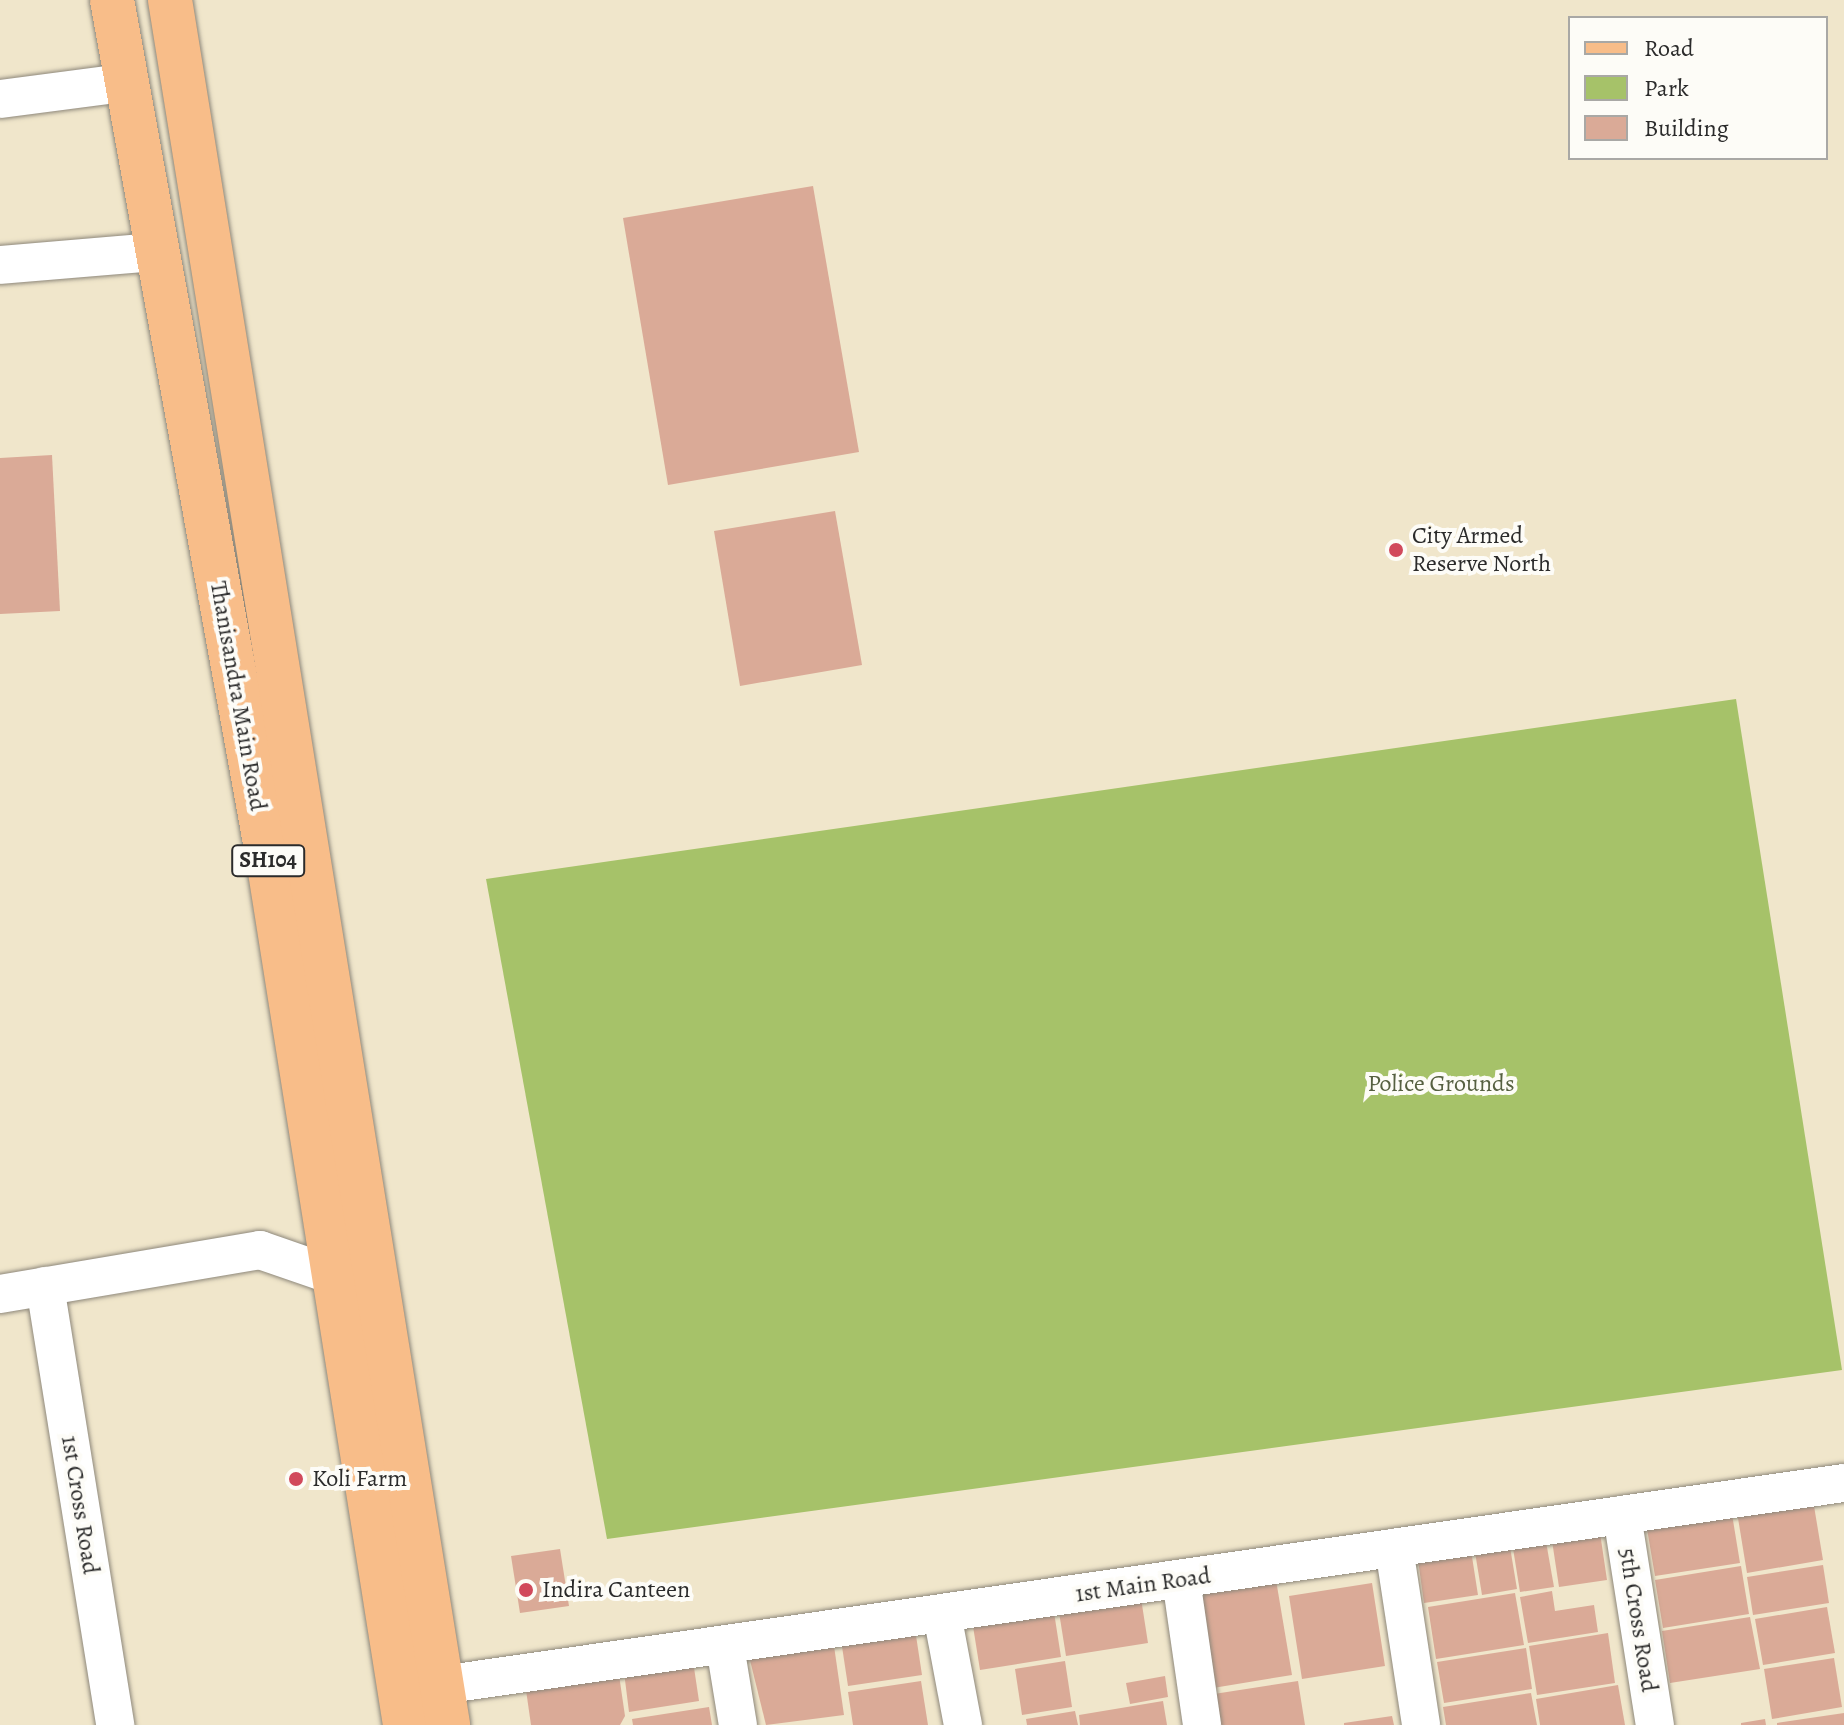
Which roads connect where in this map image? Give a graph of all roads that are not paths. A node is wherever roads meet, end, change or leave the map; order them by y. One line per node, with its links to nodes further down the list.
1 (112, 0): 3 (main road, Thanisandra Main Road / SH104)
2 (170, 0): 16 (main road, Thanisandra Main Road / SH104)
3 (124, 83): 4 (street); 5 (main road, Thanisandra Main Road / SH104)
4 (0, 99)
5 (156, 252): 6 (street); 7 (main road, Thanisandra Main Road / SH104)
6 (0, 265)
7 (332, 1275): 8 (street); 16 (main road, Thanisandra Main Road / SH104)
8 (45, 1286): 9 (street); 17 (street, 1st Cross Road)
9 (0, 1294)
10 (1844, 1483): 11 (street, 1st Main Road)
11 (1622, 1515): 12 (street, 1st Main Road); 22 (street, 5th Cross Road)
12 (1394, 1548): 13 (street, 1st Main Road); 21 (street)
13 (1181, 1579): 14 (street, 1st Main Road); 20 (street)
14 (942, 1614): 15 (street, 1st Main Road); 19 (street)
15 (725, 1646): 16 (street, 1st Main Road); 18 (street)
16 (424, 1707)
17 (115, 1725)
18 (738, 1725)
19 (963, 1725)
20 (1202, 1725)
21 (1421, 1725)
22 (1655, 1725)

